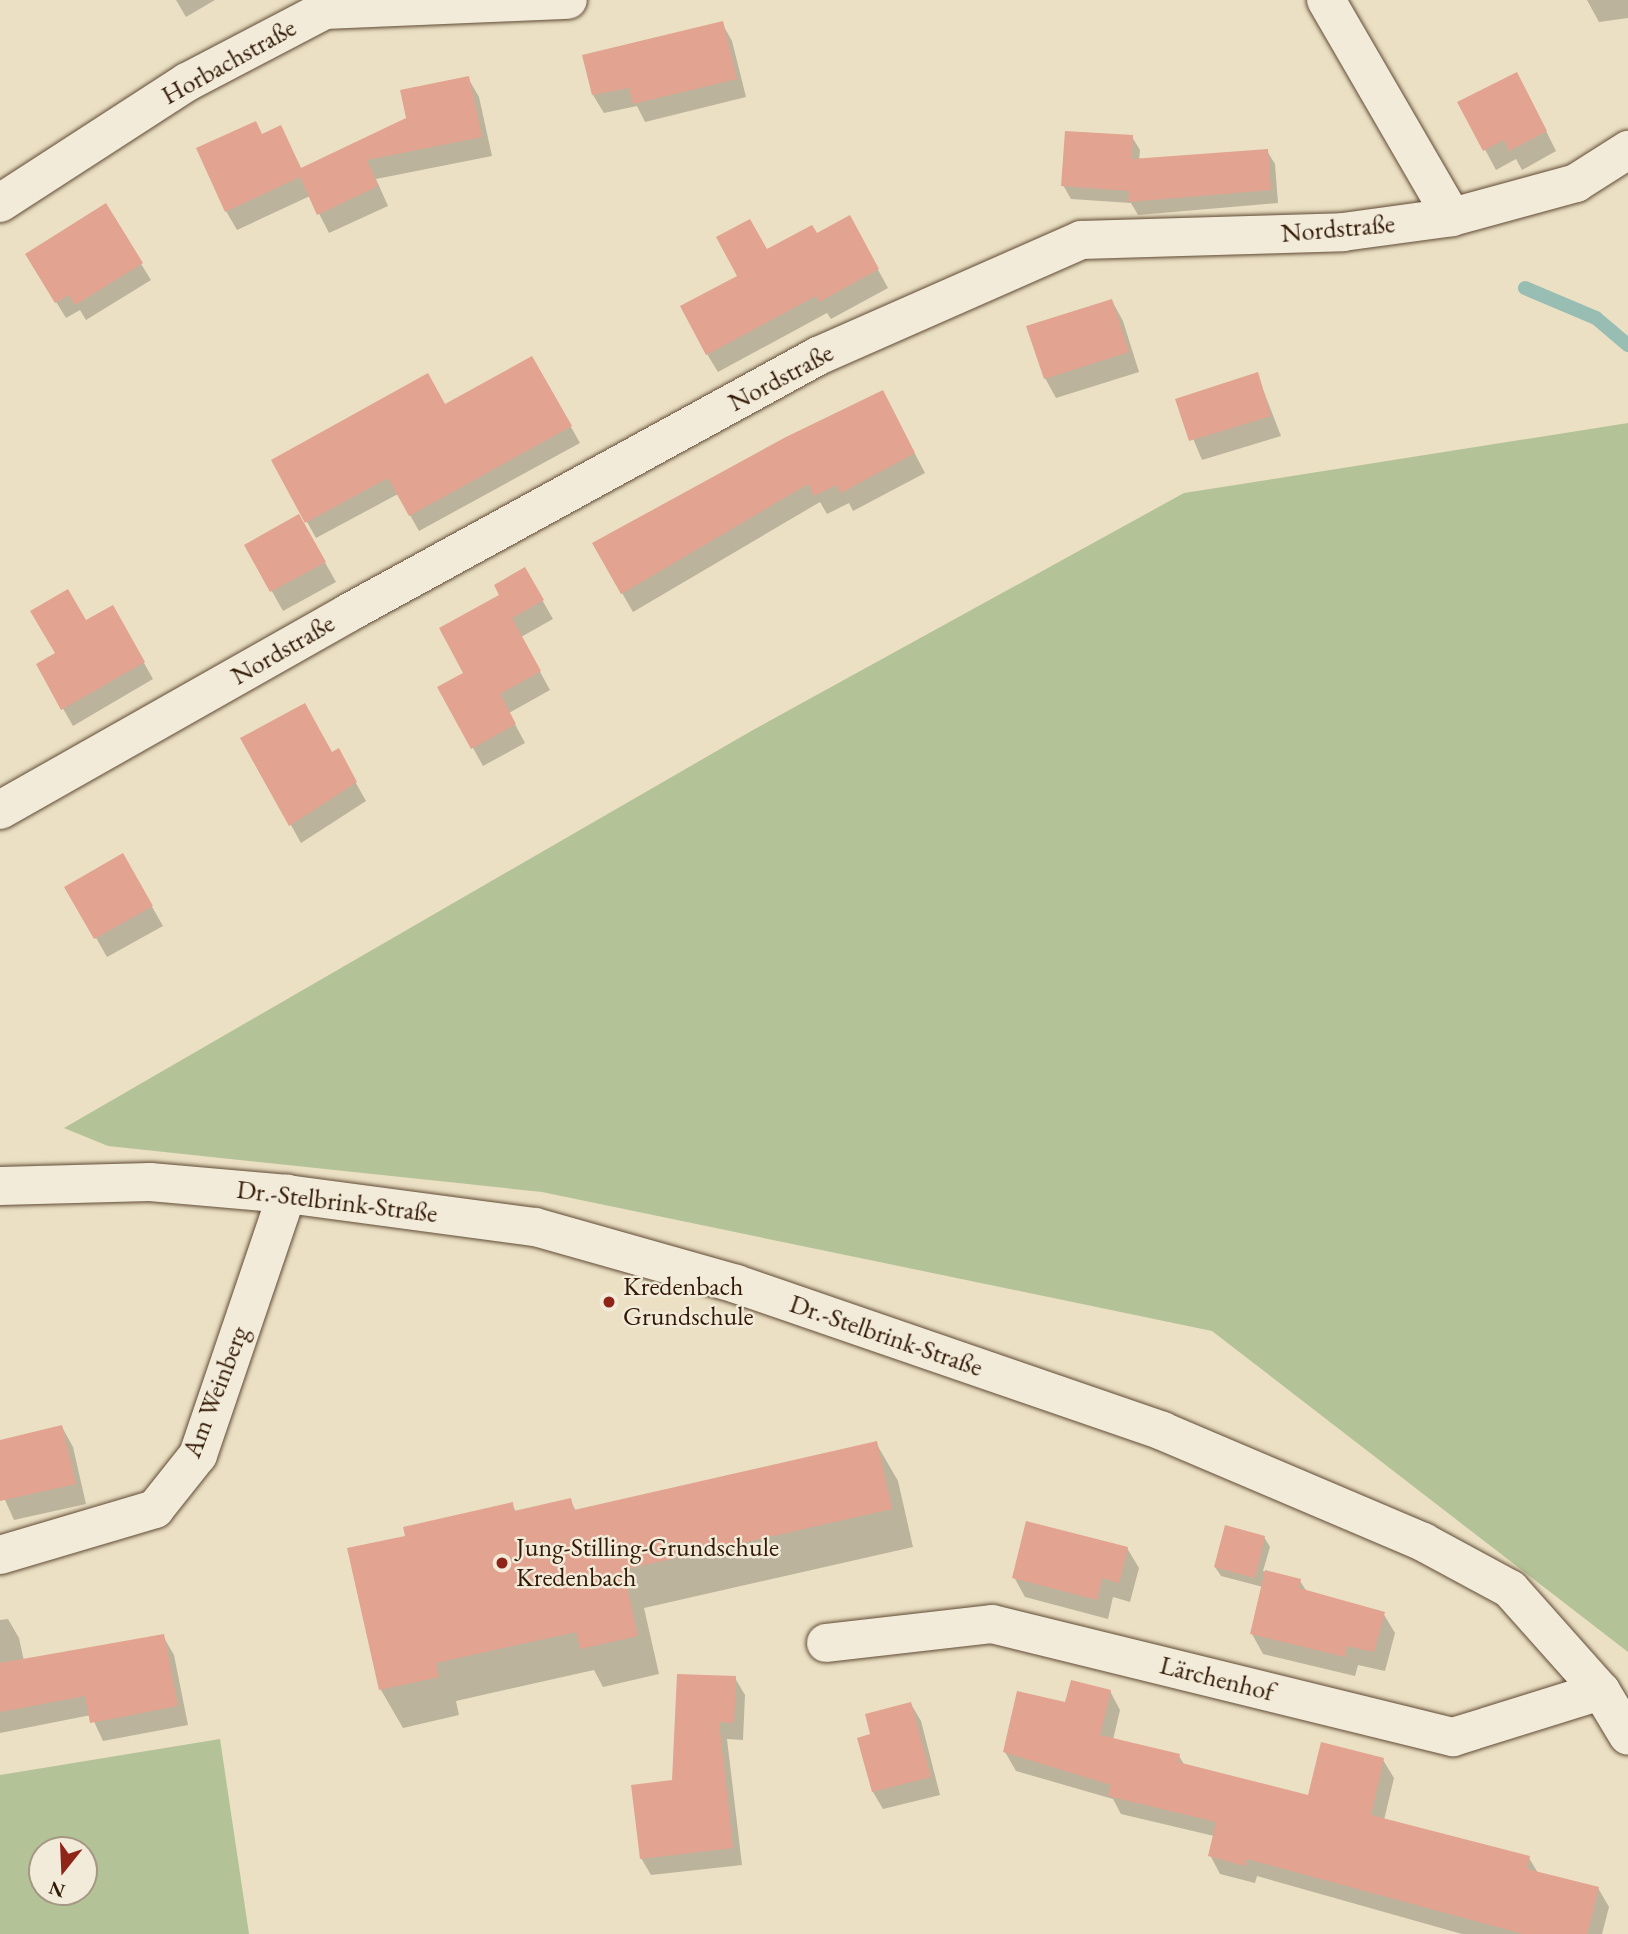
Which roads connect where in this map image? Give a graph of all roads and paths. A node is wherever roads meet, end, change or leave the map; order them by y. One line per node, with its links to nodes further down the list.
1 (568, 0): 4 (street, Horbachstraße)
2 (1326, 0): 5 (street)
3 (1628, 150): 5 (street, Nordstraße)
4 (0, 203)
5 (1452, 217): 6 (street, Nordstraße)
6 (0, 810)
7 (0, 1186): 8 (street, Dr.-Stelbrink-Straße)
8 (287, 1194): 9 (street, Am Weinberg); 11 (street, Dr.-Stelbrink-Straße)
9 (0, 1555)
10 (826, 1643): 11 (street, Lärchenhof)
11 (1601, 1691): 12 (street, Dr.-Stelbrink-Straße)
12 (1628, 1736)

